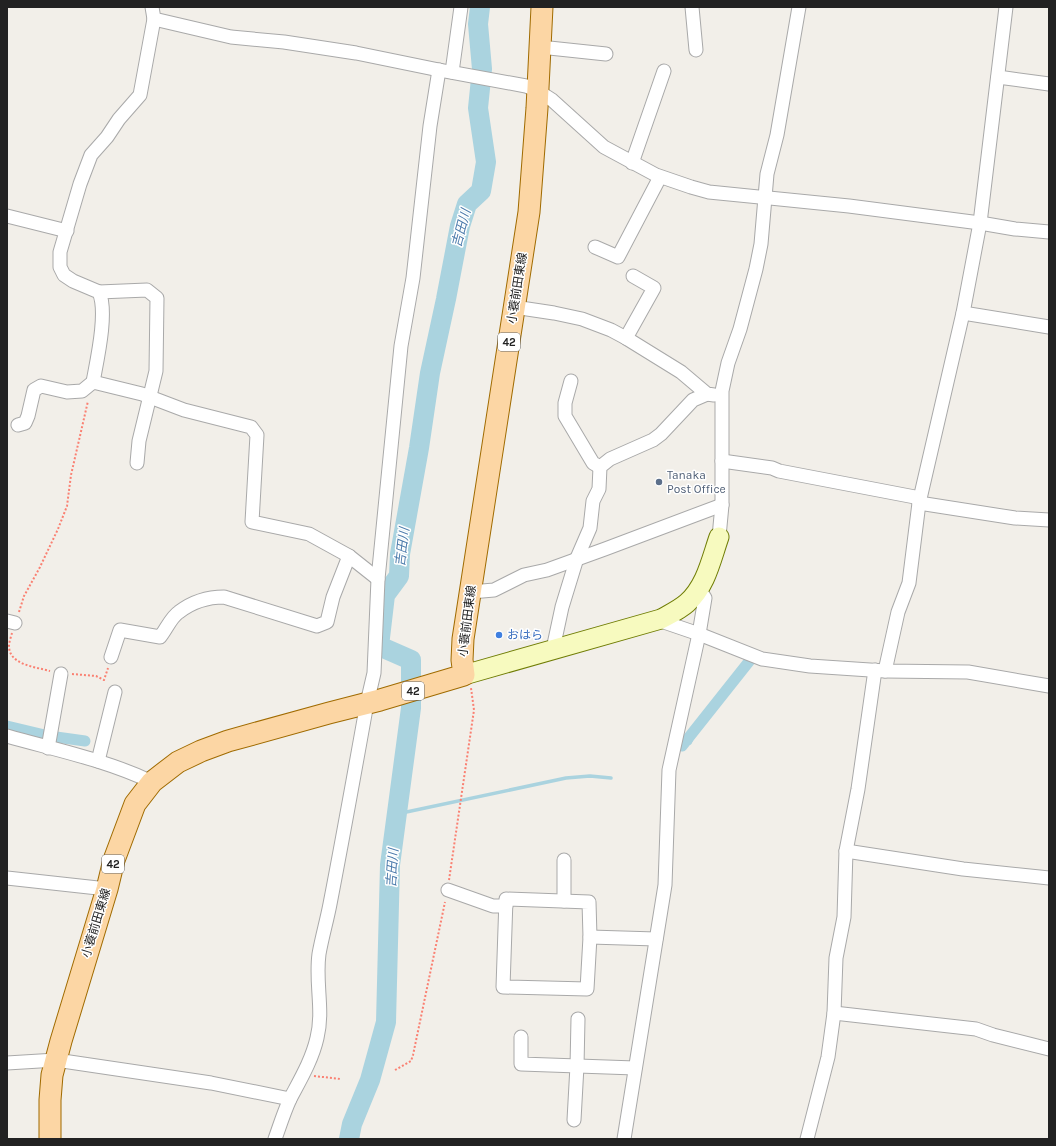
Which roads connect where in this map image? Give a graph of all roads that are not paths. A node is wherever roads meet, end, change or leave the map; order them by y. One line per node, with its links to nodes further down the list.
1 (461, 7): 11 (street)
2 (542, 7): 7 (main road, 小蓑前田東線 / 42)
3 (692, 7): 8 (street)
4 (799, 7): 17 (street)
5 (1006, 7): 12 (street)
6 (153, 13): 11 (street); 20 (street)
7 (540, 47): 9 (street); 14 (main road, 小蓑前田東線 / 42)
8 (696, 50)
9 (606, 54)
10 (664, 71): 15 (street)
11 (449, 72): 14 (street); 44 (street)
12 (998, 77): 13 (street); 19 (street)
13 (1049, 84)
14 (538, 91): 15 (street); 25 (main road, 小蓑前田東線 / 42)
15 (632, 163): 16 (street)
16 (660, 177): 17 (street); 22 (street)
17 (765, 198): 19 (street); 32 (street)
18 (7, 216): 20 (street)
19 (980, 223): 21 (street); 26 (street)
20 (67, 231): 24 (street)
21 (1049, 232)
22 (595, 247)
23 (633, 276): 28 (street)
24 (99, 292): 30 (street); 33 (street)
25 (514, 307): 28 (street); 46 (main road, 小蓑前田東線 / 42)
26 (963, 313): 27 (street); 38 (street)
27 (1049, 327)
28 (626, 338): 31 (street)
29 (571, 381): 37 (street)
30 (93, 382): 33 (street); 34 (street)
31 (707, 394): 32 (street); 37 (street)
32 (721, 395): 35 (street)
33 (151, 397): 36 (street); 42 (street)
34 (18, 425)
35 (722, 461): 38 (street); 39 (street)
36 (137, 463)
37 (600, 467): 43 (street)
38 (920, 500): 40 (street); 51 (street)
39 (722, 505): 41 (street); 43 (street)
40 (1049, 520)
41 (719, 537): 45 (street)
42 (348, 556): 44 (street); 50 (street)
43 (577, 558): 46 (street); 49 (street)
44 (378, 579): 56 (street)
45 (699, 589): 47 (street); 48 (street)
46 (471, 592): 53 (main road, 小蓑前田東線 / 42)
47 (658, 620): 48 (street); 49 (street)
48 (699, 634): 51 (street); 70 (street)
49 (553, 649): 53 (street)
50 (111, 657)
51 (880, 671): 54 (street); 61 (street)
52 (62, 674): 58 (street)
53 (459, 676): 56 (main road, 小蓑前田東線 / 42)
54 (1049, 686)
55 (116, 692): 59 (street)
56 (374, 702): 60 (main road, 小蓑前田東線 / 42); 79 (street)
57 (7, 736): 58 (street)
58 (50, 740): 59 (street)
59 (98, 761): 60 (street)
60 (152, 782): 65 (main road, 小蓑前田東線 / 42)
61 (846, 851): 64 (street); 71 (street)
62 (564, 860): 67 (street)
63 (7, 878): 65 (street)
64 (1049, 878)
65 (107, 889): 75 (main road, 小蓑前田東線 / 42)
66 (448, 890): 68 (street)
67 (564, 902): 68 (street); 69 (street)
68 (506, 906): 69 (street)
69 (590, 937): 70 (street)
70 (656, 939): 78 (street)
71 (834, 1013): 74 (street); 84 (street)
72 (578, 1020): 77 (street)
73 (521, 1037): 77 (street)
74 (1049, 1049)
75 (56, 1060): 76 (street); 79 (street); 81 (main road, 小蓑前田東線 / 42)
76 (7, 1063)
77 (577, 1066): 78 (street); 80 (street)
78 (635, 1068): 83 (street)
79 (290, 1099): 82 (street)
80 (574, 1120)
81 (50, 1139)
82 (275, 1139)
83 (624, 1139)
84 (807, 1139)

